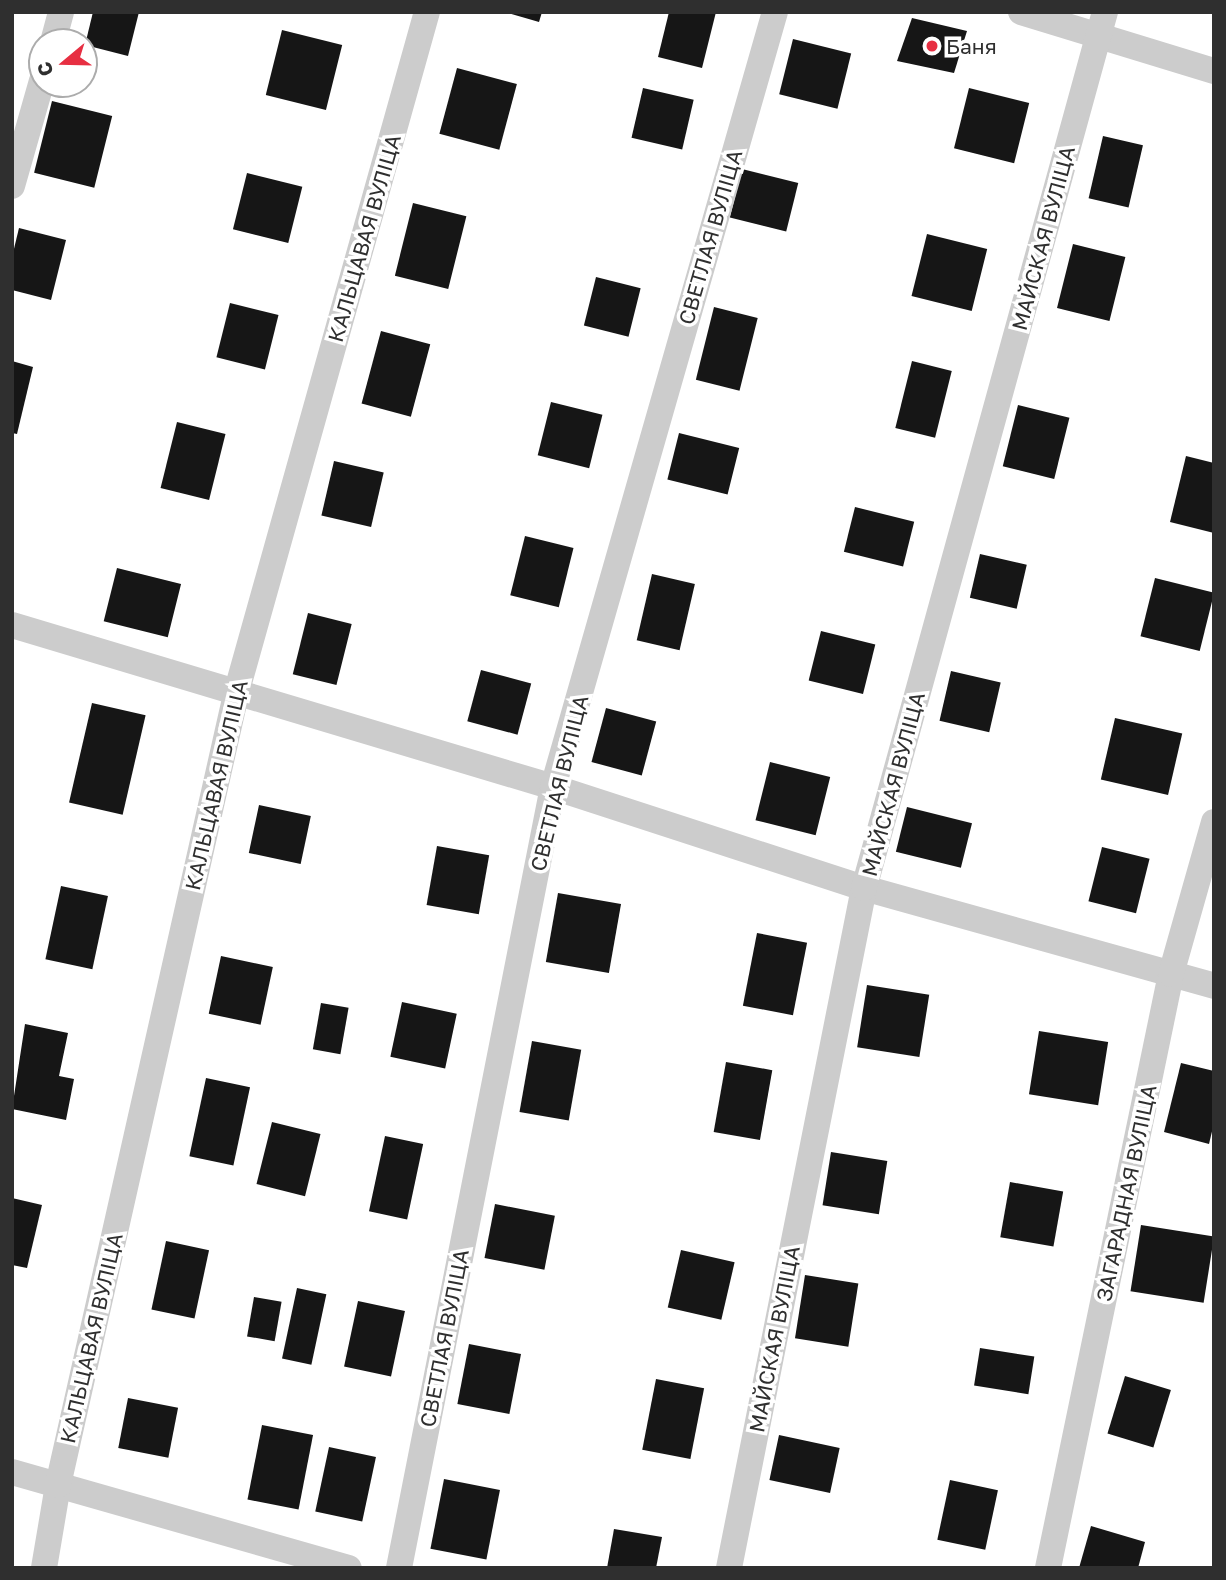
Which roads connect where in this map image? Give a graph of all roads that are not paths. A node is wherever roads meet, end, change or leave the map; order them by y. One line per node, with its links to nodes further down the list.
1 (427, 12): 9 (street, КАЛЬЦАВАЯ ВУЛІЦА)
2 (775, 12): 10 (street, СВЕТЛАЯ ВУЛІЦА)
3 (1021, 12): 4 (street)
4 (1102, 24): 5 (street); 12 (street, МАЙСКАЯ ВУЛІЦА)
5 (1214, 71)
6 (37, 98): 7 (street)
7 (12, 186)
8 (12, 625): 9 (street)
9 (237, 690): 10 (street); 16 (street, КАЛЬЦАВАЯ ВУЛІЦА)
10 (553, 787): 12 (street); 19 (street, СВЕТЛАЯ ВУЛІЦА)
11 (1214, 821): 13 (street, ЗАГАРАДНАЯ ВУЛІЦА)
12 (864, 888): 13 (street); 20 (street, МАЙСКАЯ ВУЛІЦА)
13 (1171, 974): 14 (street); 21 (street, ЗАГАРАДНАЯ ВУЛІЦА)
14 (1214, 986)
15 (12, 1472): 16 (street)
16 (58, 1485): 17 (street, КАЛЬЦАВАЯ ВУЛІЦА); 18 (street)
17 (44, 1568)
18 (349, 1568)
19 (399, 1568)
20 (729, 1568)
21 (1048, 1568)

